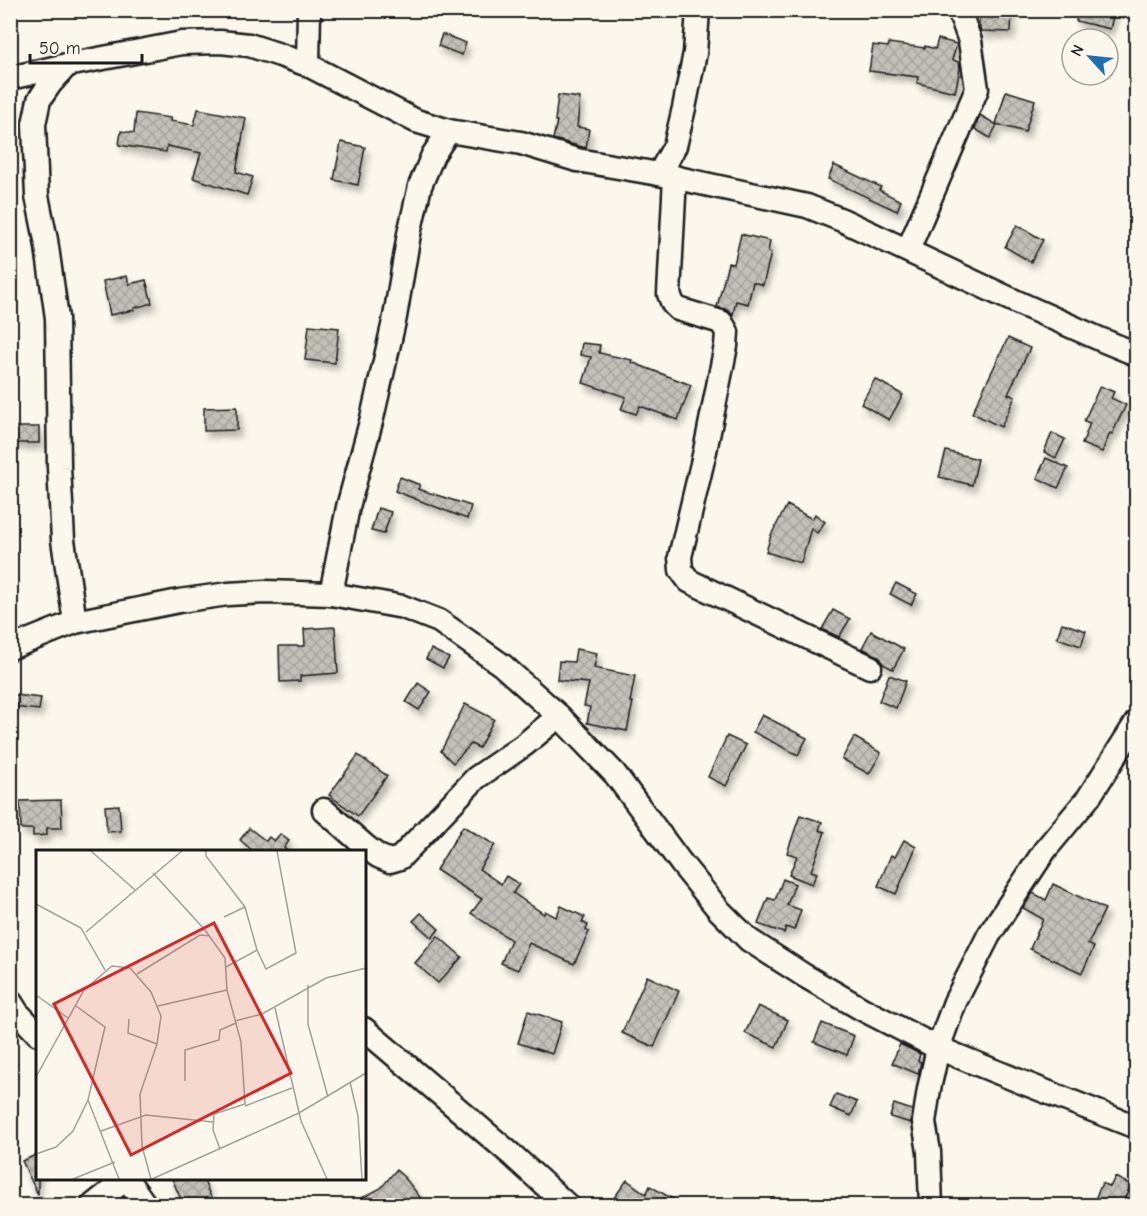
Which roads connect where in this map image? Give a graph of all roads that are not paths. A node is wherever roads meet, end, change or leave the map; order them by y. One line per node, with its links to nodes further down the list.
1 (309, 10): 5 (street)
2 (698, 10): 8 (street)
3 (958, 10): 9 (street)
4 (67, 65): 5 (street); 6 (street); 12 (street)
5 (308, 65): 7 (street)
6 (10, 78)
7 (449, 131): 8 (street); 11 (street)
8 (667, 175): 9 (street); 14 (street)
9 (908, 250): 10 (street)
10 (1137, 354)
11 (331, 594): 12 (street); 15 (street)
12 (75, 622): 13 (street)
13 (10, 648)
14 (870, 667)
15 (559, 716): 17 (street); 21 (street)
16 (1137, 723): 21 (street)
17 (324, 810)
18 (10, 1001): 20 (street)
19 (366, 1031): 27 (street)
20 (36, 1032)
21 (938, 1048): 22 (street); 28 (street)
22 (1137, 1127)
23 (125, 1180): 25 (street)
24 (127, 1180): 26 (street)
25 (92, 1206)
26 (146, 1206)
27 (568, 1206)
28 (931, 1206)

